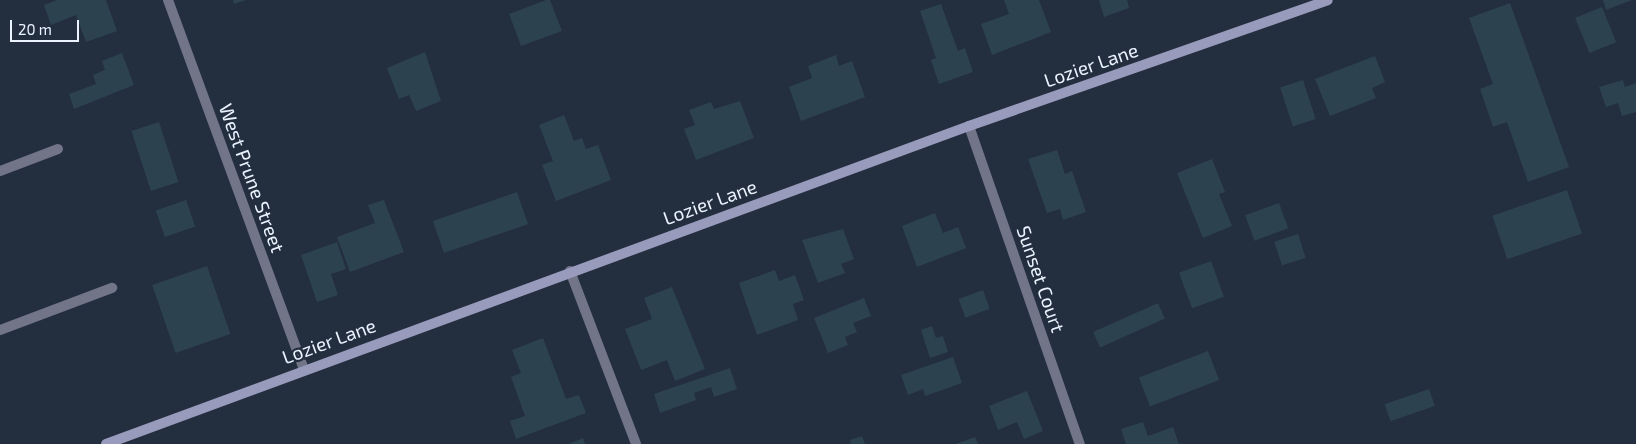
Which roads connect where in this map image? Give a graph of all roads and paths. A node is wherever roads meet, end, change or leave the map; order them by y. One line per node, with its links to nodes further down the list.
1 (168, 0): 9 (street, West Prune Street)
2 (1328, 0): 3 (main road, Lozier Lane)
3 (970, 126): 6 (main road, Lozier Lane); 12 (street, Sunset Court)
4 (58, 149): 5 (street)
5 (0, 170)
6 (570, 272): 9 (main road, Lozier Lane); 11 (street)
7 (112, 288): 8 (street)
8 (0, 330)
9 (304, 369): 10 (main road, Lozier Lane)
10 (106, 444)
11 (636, 444)
12 (1080, 444)

